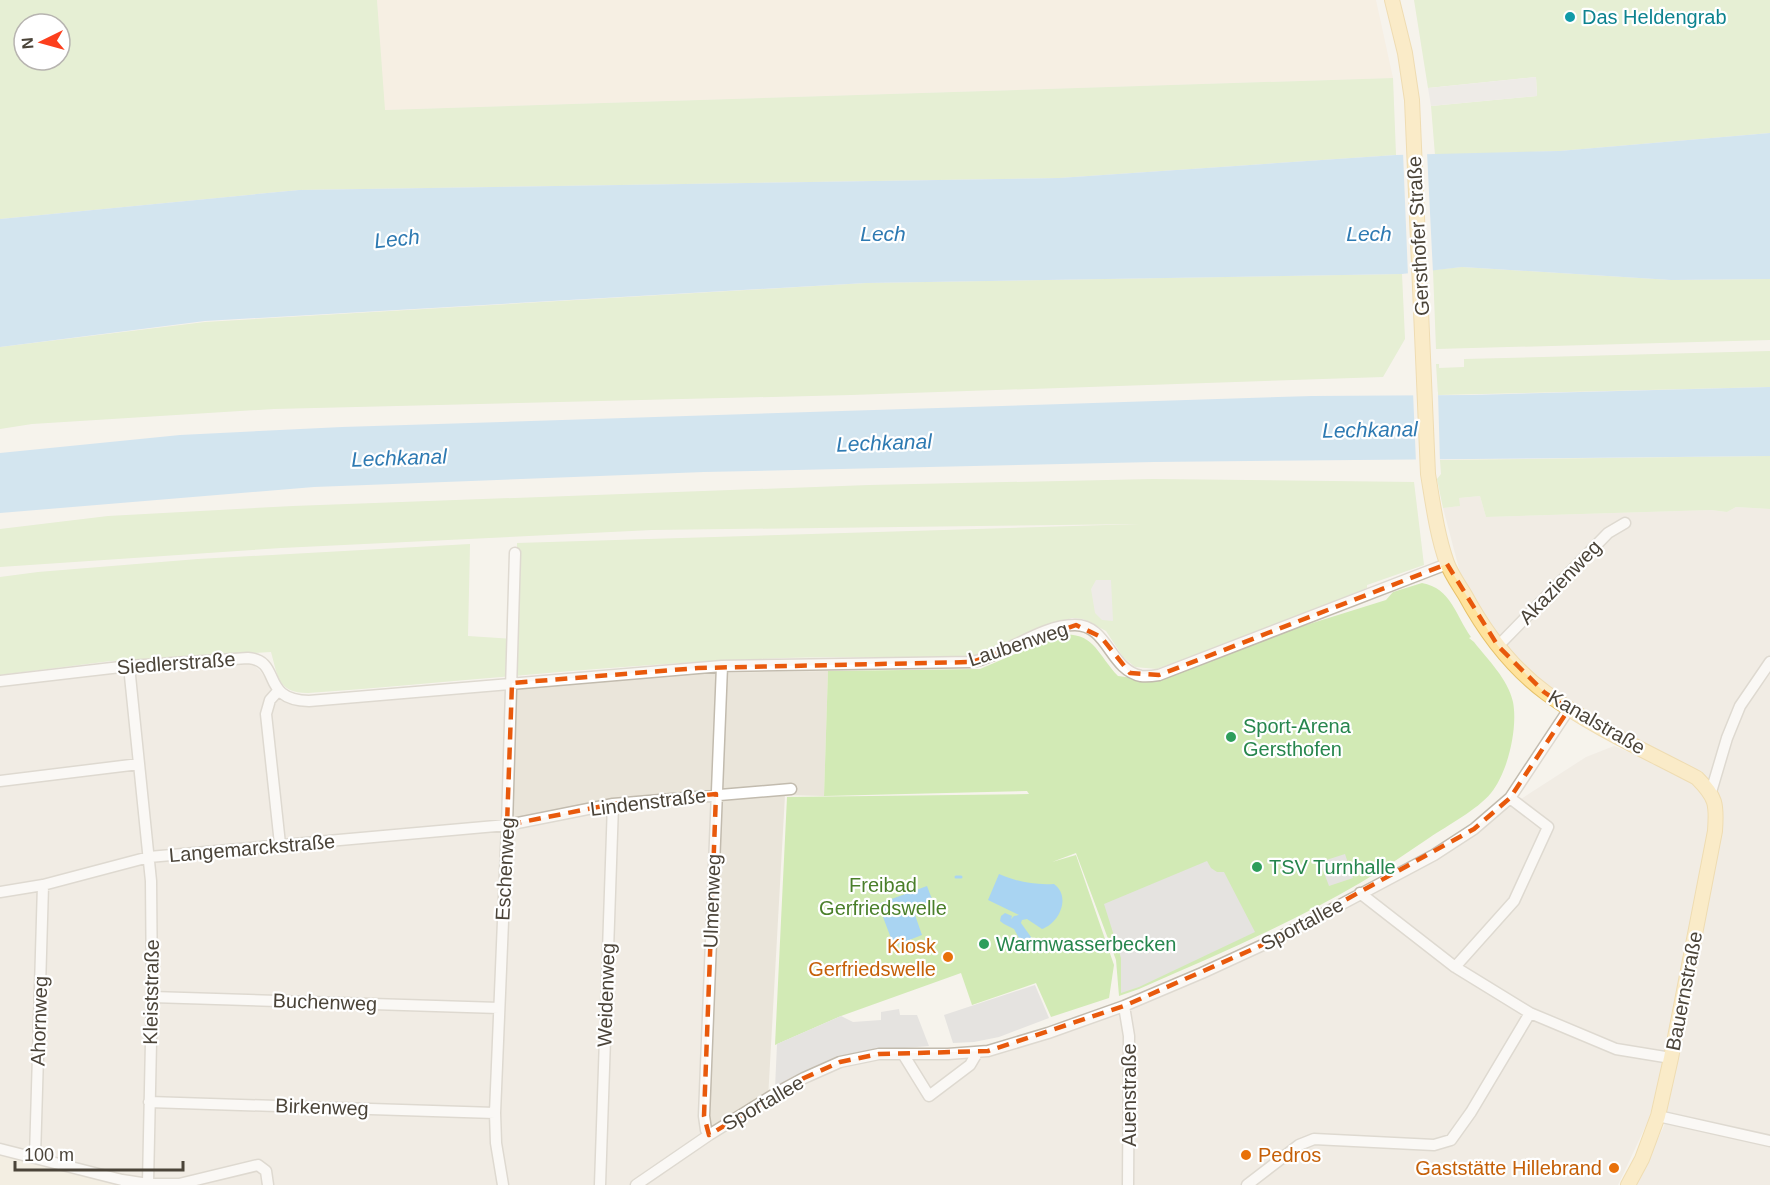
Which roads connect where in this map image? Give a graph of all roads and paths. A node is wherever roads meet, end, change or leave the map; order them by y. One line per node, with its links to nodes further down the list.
1 (1392, 0): 2 (main road, Gersthofer Straße)
2 (1428, 474): 5 (main road, Kanalstraße)
3 (1625, 523): 6 (street, Akazienweg)
4 (515, 553): 11 (street, Eschenweg)
5 (1448, 564): 6 (main road, Kanalstraße); 9 (street, Laubenweg)
6 (1498, 646): 13 (main road, Kanalstraße)
7 (1770, 662): 17 (street)
8 (129, 666): 10 (street, Siedlerstraße); 12 (street, Siedlerstraße); 14 (street, Kleiststraße)
9 (722, 666): 11 (street, Laubenweg); 18 (street, Ulmenweg)
10 (0, 681)
11 (512, 683): 12 (street); 21 (street, Eschenweg)
12 (278, 691): 22 (street)
13 (1569, 709): 17 (main road, Kanalstraße); 19 (street, Sportallee)
14 (139, 764): 15 (street); 23 (street, Kleiststraße)
15 (0, 781)
16 (791, 789): 18 (street, Lindenstraße)
17 (1711, 792): 34 (main road, Bauernstraße)
18 (716, 794): 20 (street, Lindenstraße); 38 (street, Ulmenweg)
19 (1510, 798): 26 (street, Sportallee); 27 (street)
20 (613, 804): 21 (street, Lindenstraße); 45 (street, Weidenweg)
21 (507, 825): 22 (street, Langemarckstraße); 30 (street, Eschenweg)
22 (280, 844): 23 (street, Langemarckstraße)
23 (149, 857): 24 (street, Langemarckstraße); 28 (street, Kleiststraße)
24 (43, 885): 25 (street, Langemarckstraße); 41 (street, Ahornweg)
25 (0, 892)
26 (1360, 893): 27 (street); 29 (street, Sportallee)
27 (1455, 967): 31 (street)
28 (152, 997): 30 (street, Buchenweg); 35 (street, Kleiststraße)
29 (1124, 1006): 32 (street, Sportallee); 47 (street, Auenstraße)
30 (499, 1008): 36 (street, Eschenweg)
31 (1530, 1012): 34 (street); 48 (street)
32 (977, 1053): 33 (street, Sportallee); 33 (street)
33 (903, 1054): 38 (street, Sportallee)
34 (1671, 1058): 37 (main road, Bauernstraße)
35 (148, 1102): 36 (street, Birkenweg); 42 (street, Kleiststraße)
36 (495, 1113): 44 (street, Eschenweg)
37 (1658, 1116): 39 (street); 49 (main road, Bauernstraße)
38 (709, 1135): 46 (street, Sportallee)
39 (1770, 1141)
40 (0, 1149): 41 (street)
41 (35, 1157): 42 (street)
42 (148, 1184): 43 (street)
43 (268, 1185)
44 (503, 1185)
45 (600, 1185)
46 (636, 1185)
47 (1128, 1185)
48 (1247, 1185)
49 (1628, 1185)

